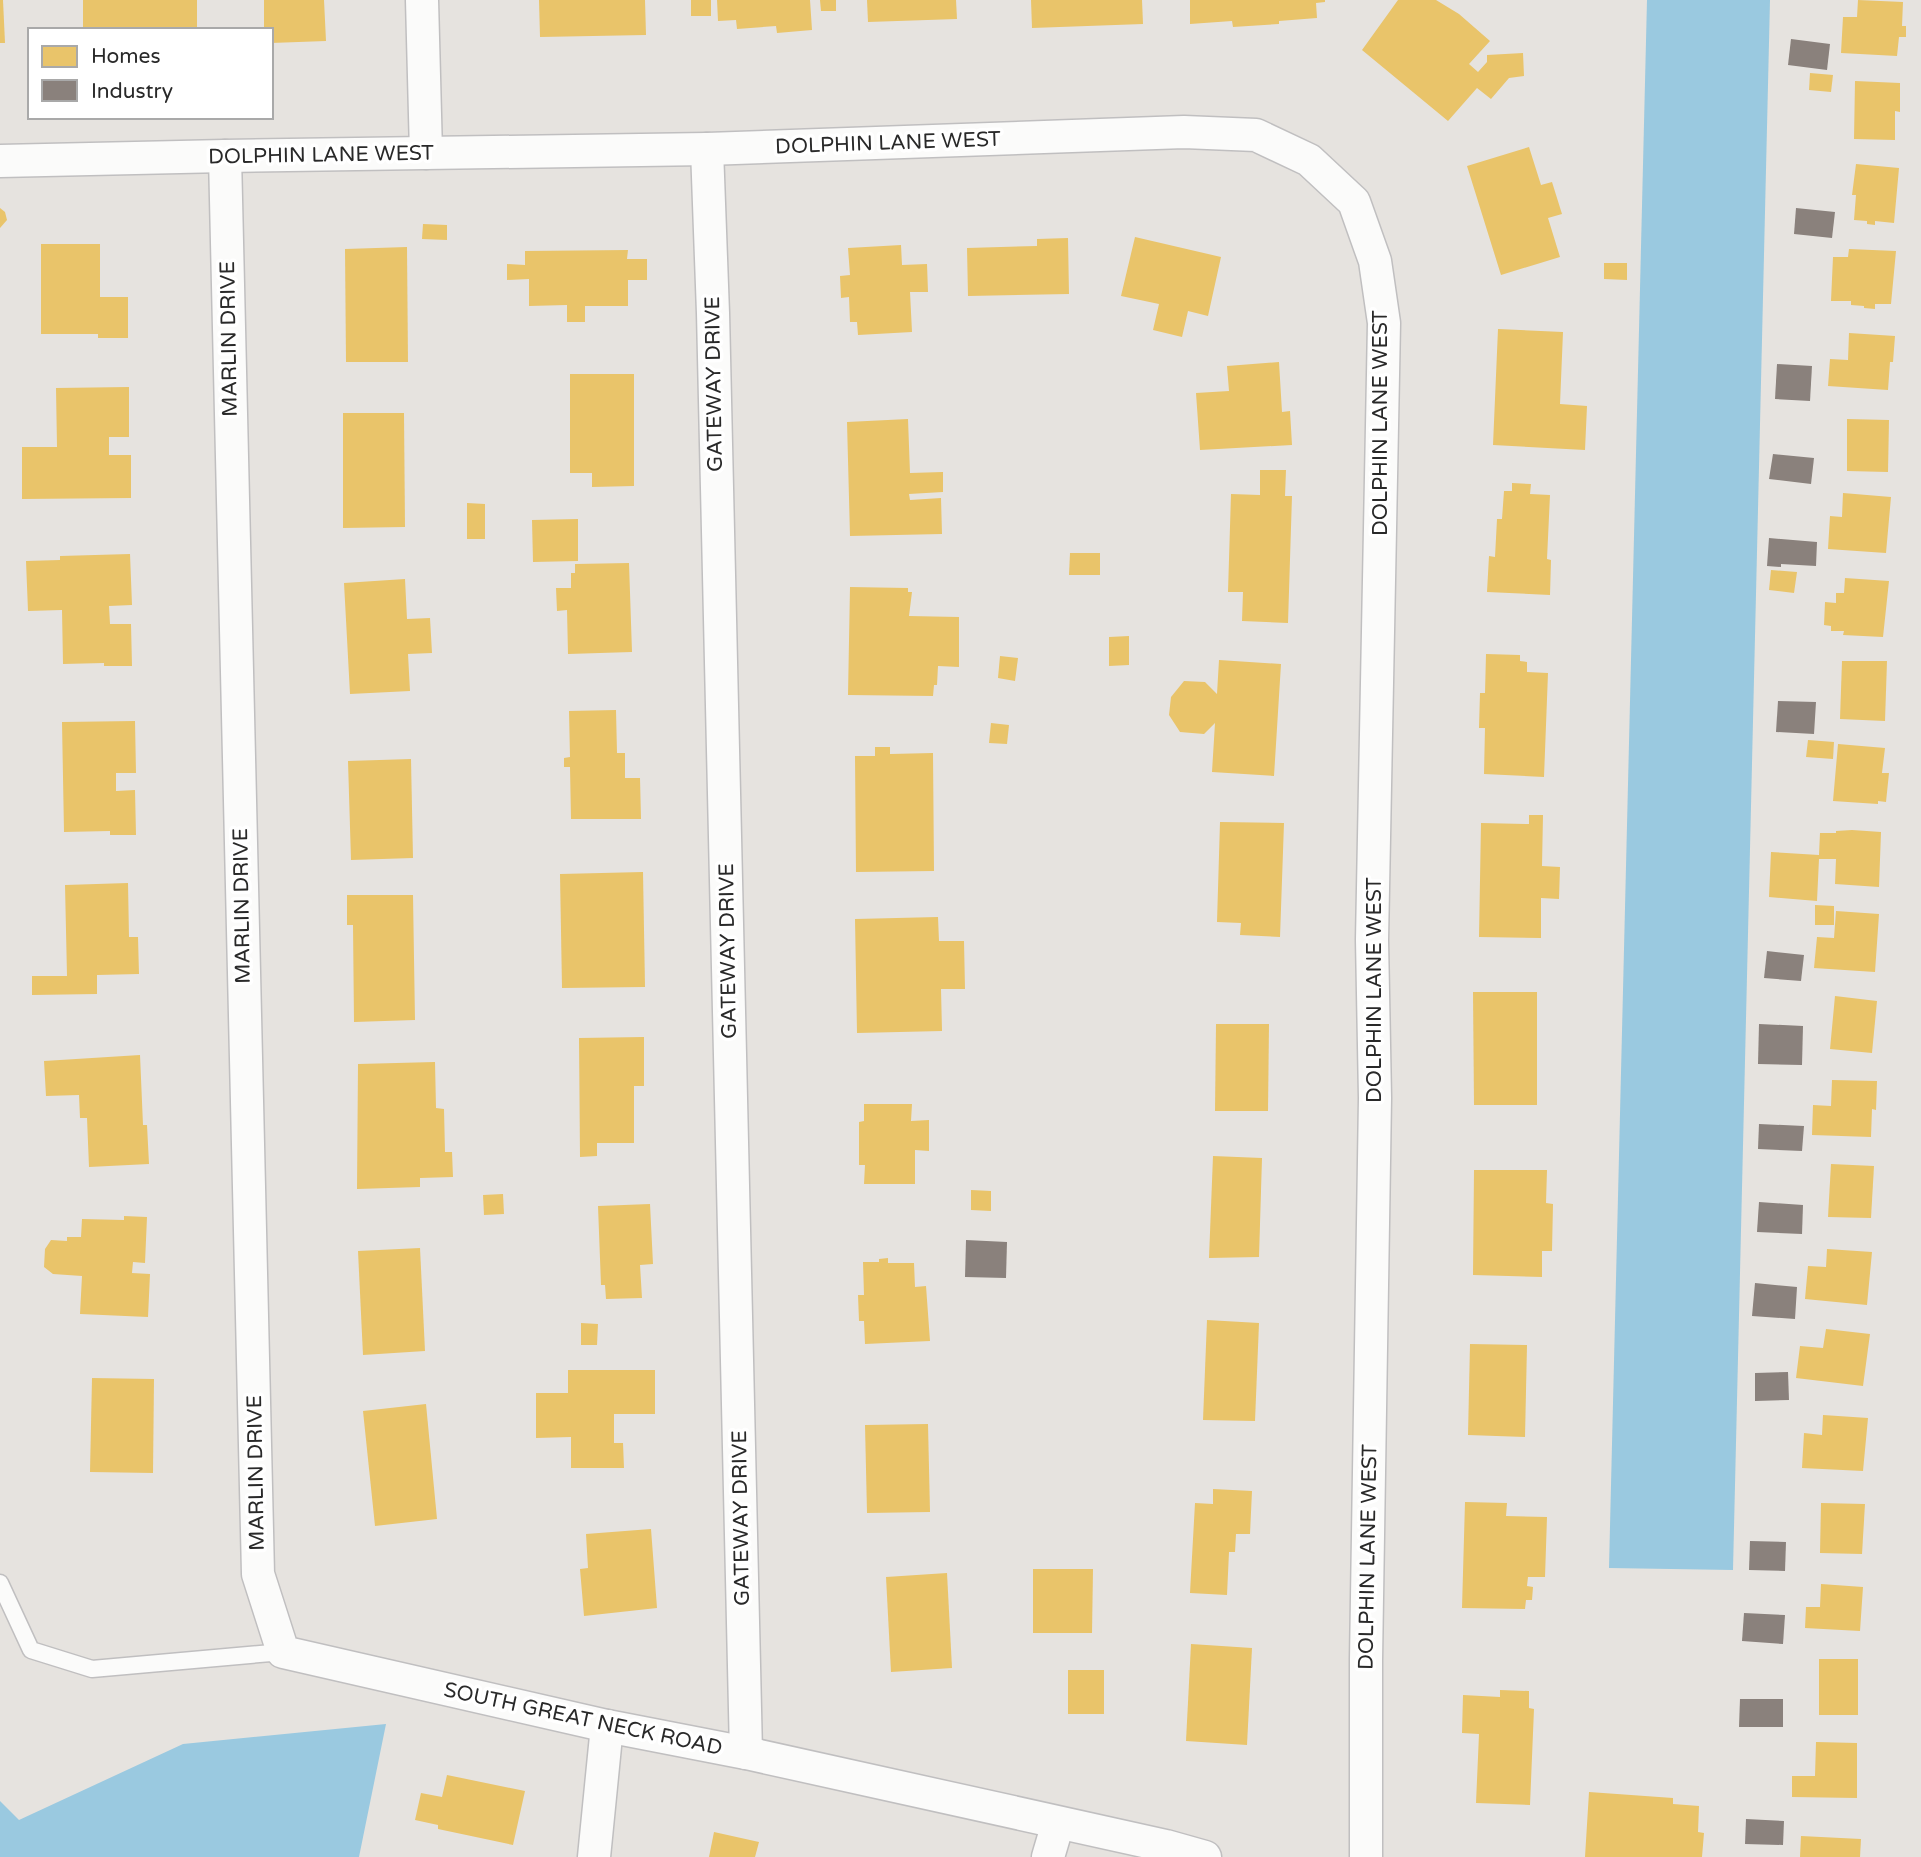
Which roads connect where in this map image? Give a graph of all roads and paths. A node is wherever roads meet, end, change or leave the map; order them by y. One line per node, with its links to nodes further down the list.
1 (422, 0): 3 (street)
2 (707, 149): 3 (street, DOLPHIN LANE WEST); 9 (street, GATEWAY DRIVE); 14 (street, DOLPHIN LANE WEST)
3 (426, 153): 4 (street, DOLPHIN LANE WEST)
4 (225, 156): 5 (street, DOLPHIN LANE WEST); 7 (street, MARLIN DRIVE)
5 (0, 162)
6 (0, 1583): 7 (lane, SOUTH GREAT NECK ROAD)
7 (283, 1652): 8 (street, SOUTH GREAT NECK ROAD)
8 (607, 1726): 9 (street, SOUTH GREAT NECK ROAD); 11 (street)
9 (746, 1753): 10 (street, SOUTH GREAT NECK ROAD)
10 (1058, 1823): 12 (street); 13 (street, SOUTH GREAT NECK ROAD)
11 (594, 1857)
12 (1048, 1857)
13 (1205, 1857)
14 (1366, 1857)

